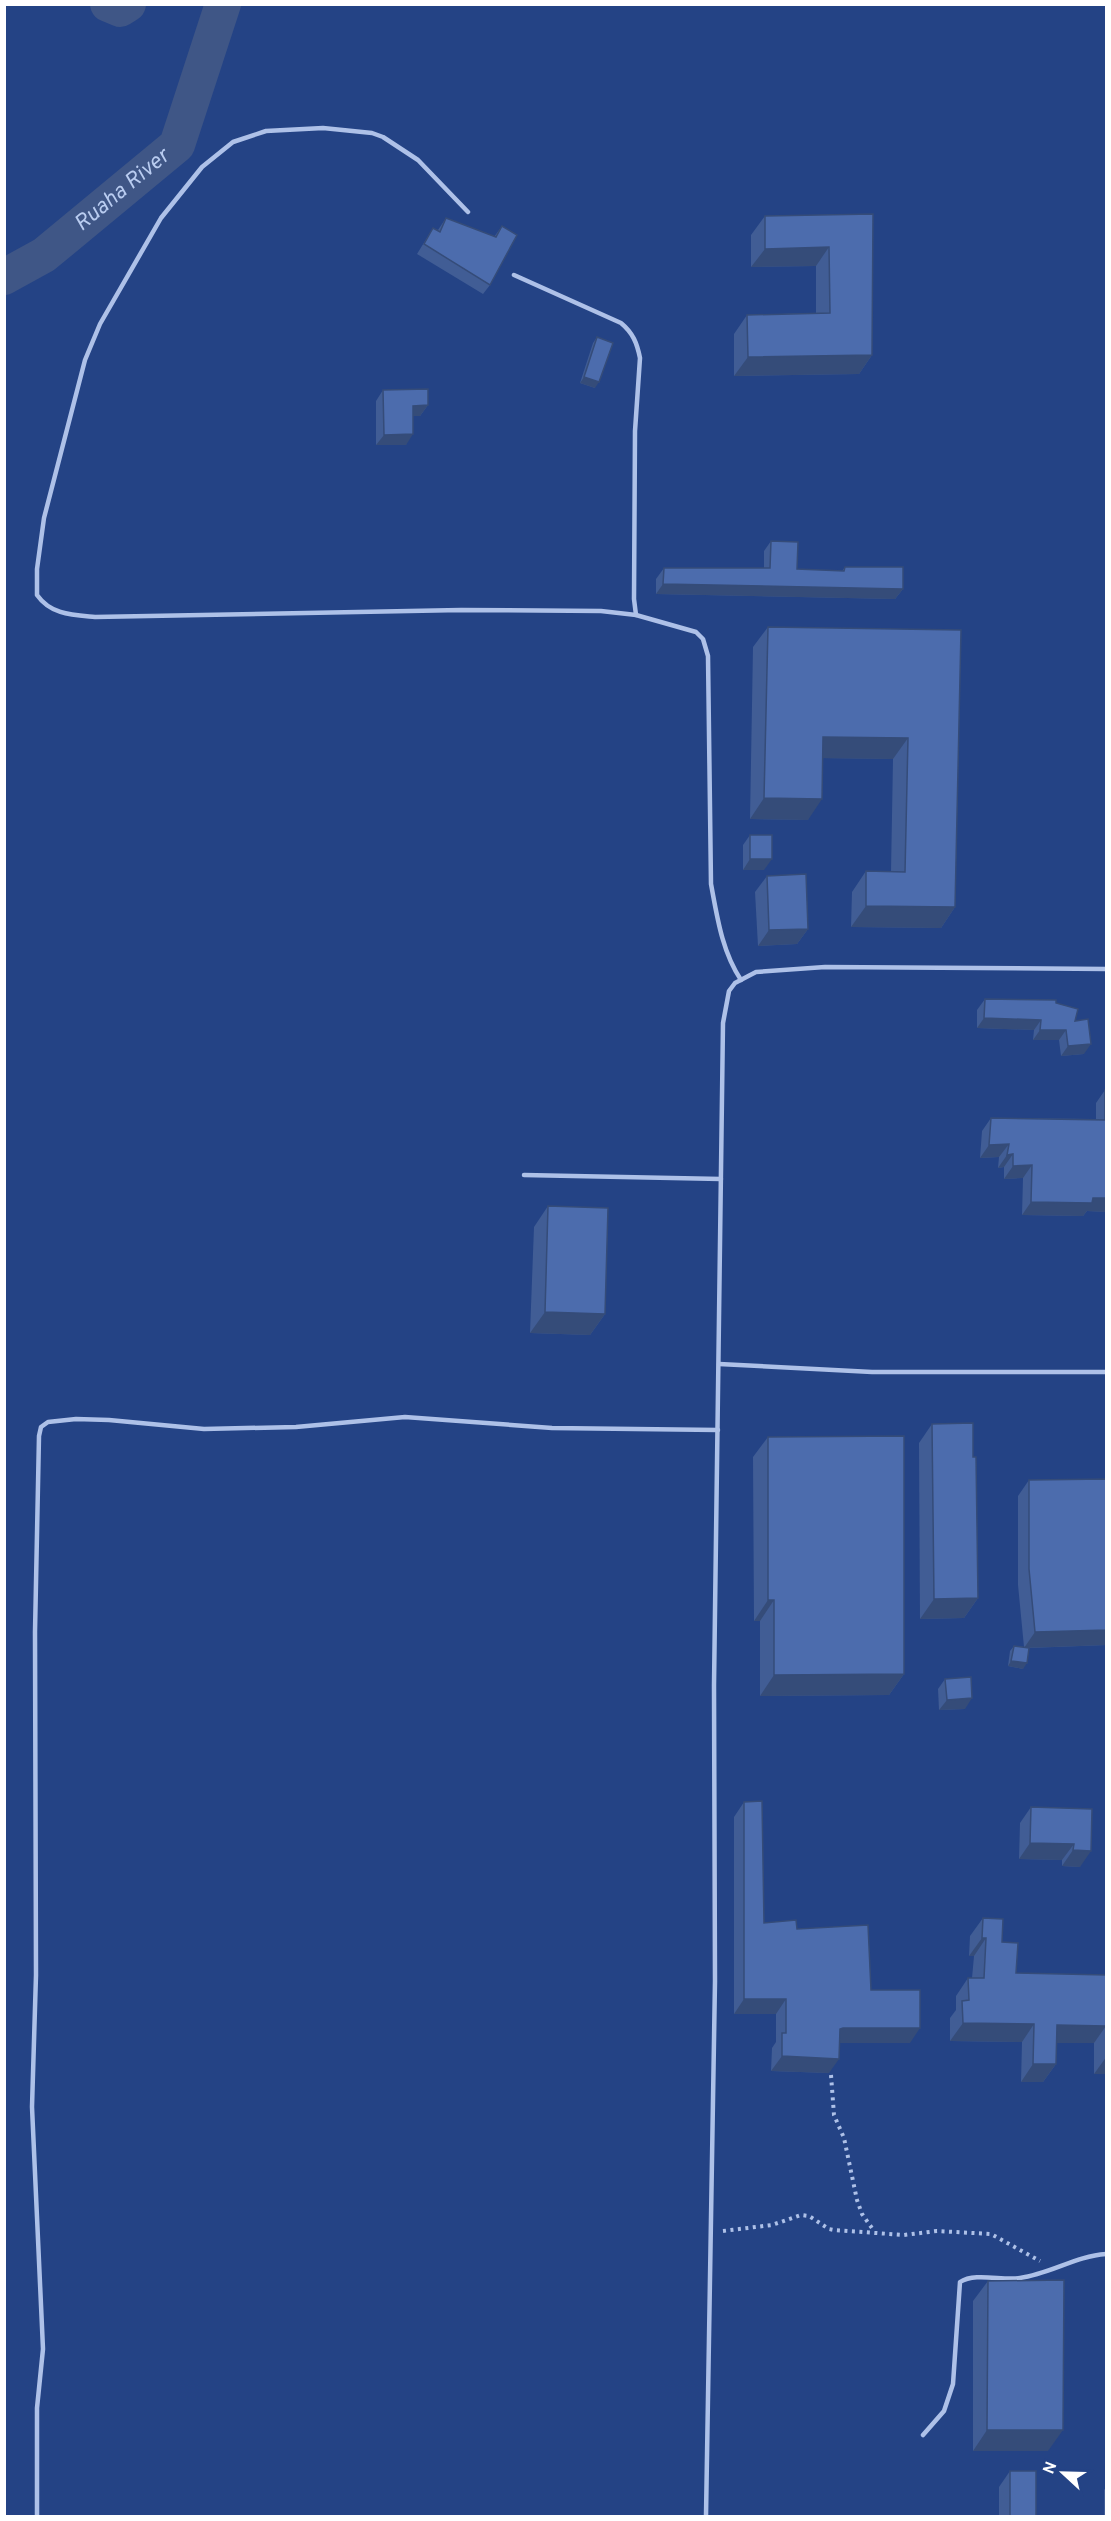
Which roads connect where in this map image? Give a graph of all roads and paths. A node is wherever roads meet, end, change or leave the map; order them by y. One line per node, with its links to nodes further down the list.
1 (468, 212): 3 (lane)
2 (514, 275): 3 (lane)
3 (636, 615): 5 (lane)
4 (1107, 969): 5 (lane)
5 (741, 980): 7 (lane)
6 (524, 1175): 7 (lane)
7 (721, 1179): 8 (lane)
8 (718, 1364): 9 (lane); 10 (lane)
9 (1107, 1372)
10 (718, 1430): 12 (lane); 17 (lane)
11 (831, 2075): 13 (path)
12 (712, 2232): 13 (path); 18 (lane)
13 (874, 2232): 15 (path)
14 (1107, 2254): 15 (lane)
15 (1057, 2268): 16 (lane)
16 (922, 2435)
17 (37, 2517)
18 (706, 2517)

